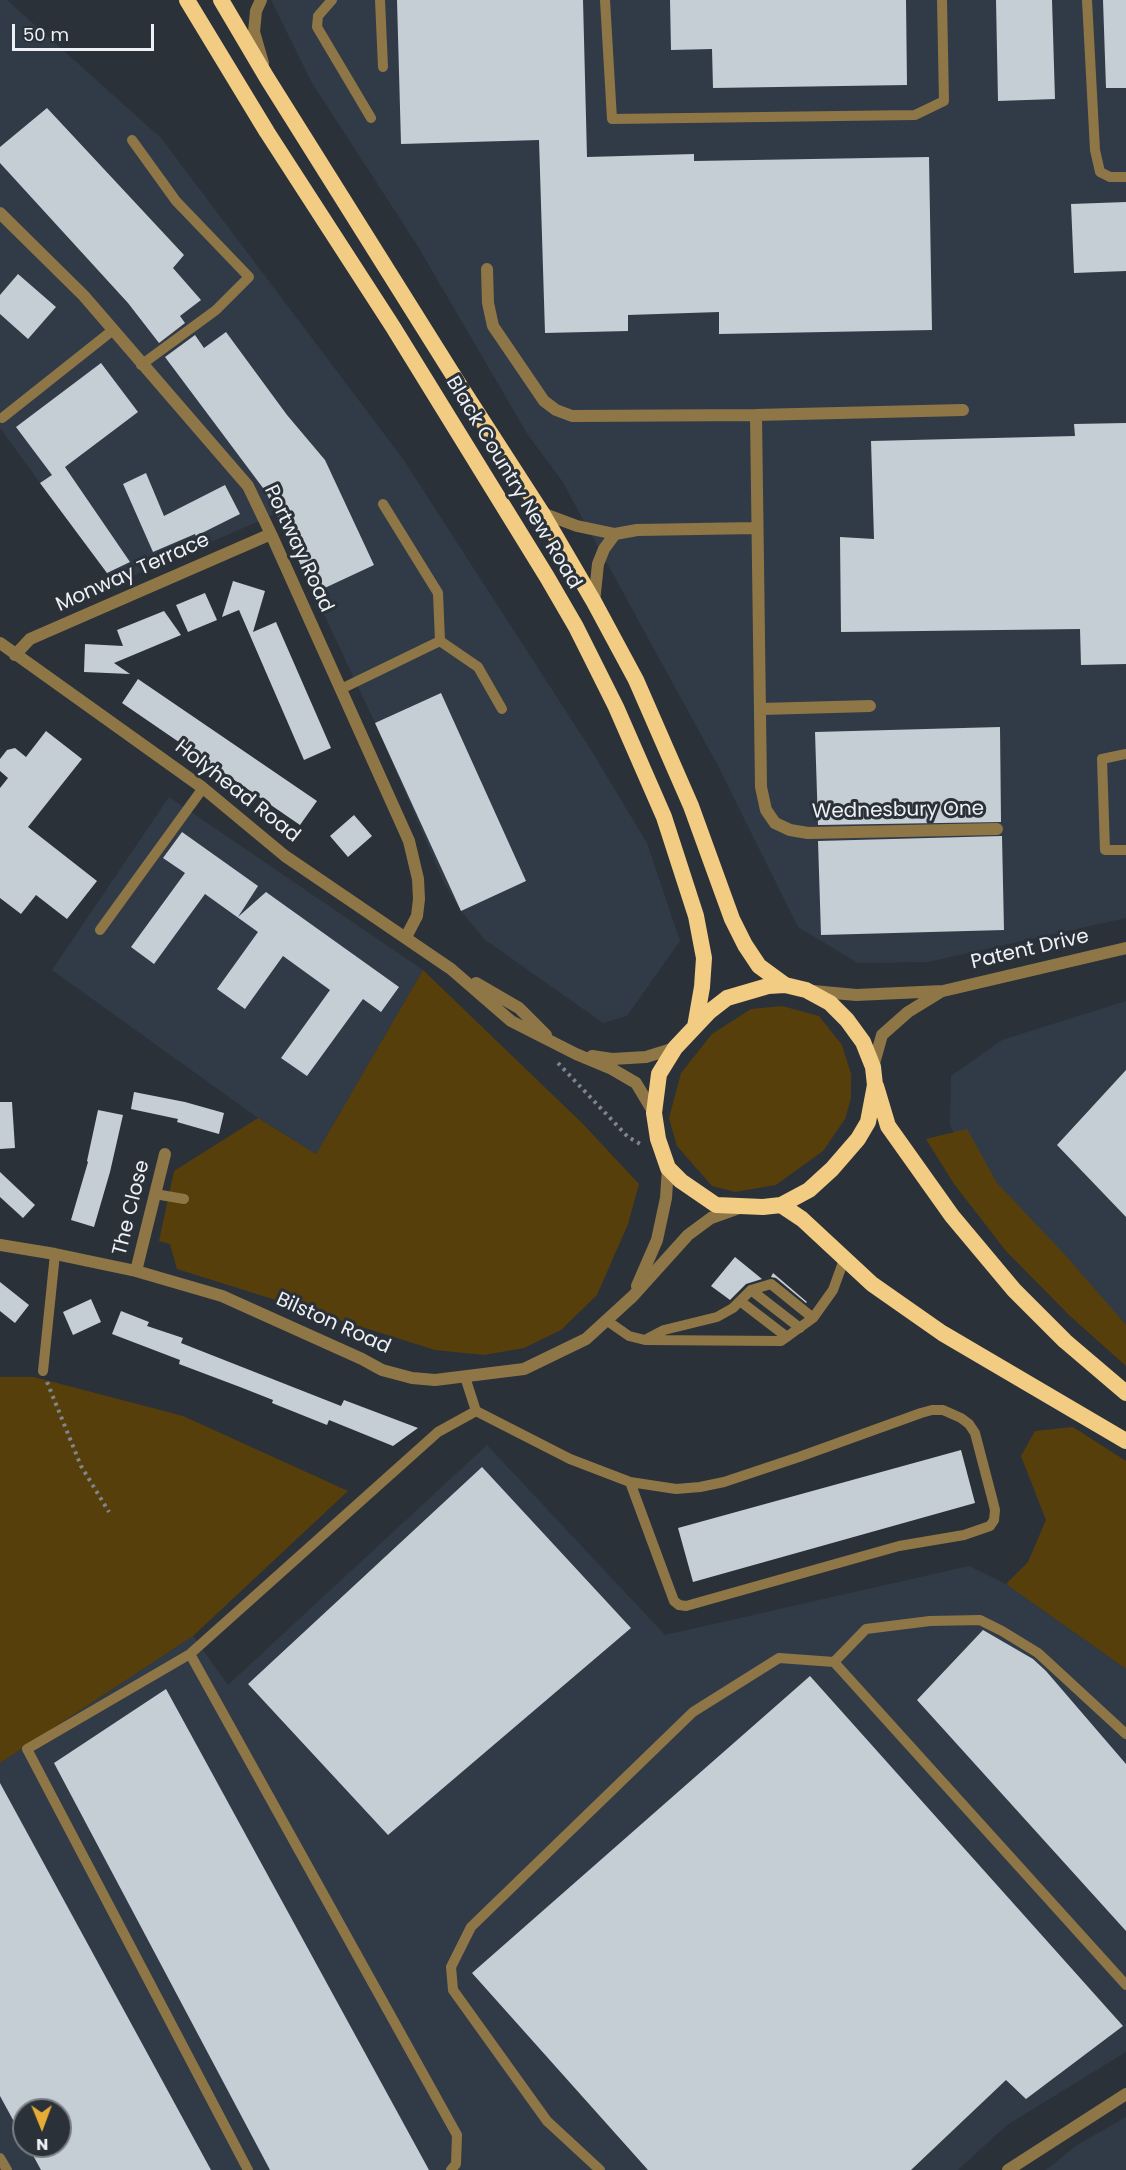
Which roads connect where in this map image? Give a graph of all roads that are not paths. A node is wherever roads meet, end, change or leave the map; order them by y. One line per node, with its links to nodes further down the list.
1 (187, 0): 44 (highway, Black Country New Road)
2 (221, 0): 10 (highway, Black Country New Road)
3 (261, 0): 10 (street)
4 (332, 0): 11 (lane)
5 (380, 0): 9 (lane)
6 (605, 0): 7 (lane)
7 (942, 0)
8 (1088, 0): 13 (lane)
9 (383, 67)
10 (267, 78): 22 (highway, Black Country New Road)
11 (371, 118)
12 (132, 140): 17 (lane)
13 (1126, 177)
14 (0, 213): 16 (street, Portway Road)
15 (487, 269): 19 (street)
16 (113, 330): 17 (street, Portway Road); 20 (lane)
17 (141, 364): 24 (street, Portway Road)
18 (963, 410): 19 (street)
19 (756, 415): 23 (street, Wednesbury One)
20 (2, 418)
21 (383, 504): 27 (lane)
22 (542, 513): 25 (street); 26 (highway, Black Country New Road)
23 (757, 528): 25 (street); 33 (street, Wednesbury One)
24 (271, 534): 29 (street, Monway Terrace); 30 (street, Portway Road)
25 (615, 534): 26 (street)
26 (594, 602): 41 (highway, Black Country New Road)
27 (440, 641): 30 (lane); 32 (lane)
28 (0, 643): 29 (street, Holyhead Road)
29 (15, 654): 35 (street, Holyhead Road)
30 (341, 689): 39 (street, Portway Road)
31 (870, 706): 33 (street)
32 (502, 709)
33 (761, 710): 36 (street, Wednesbury One)
34 (1126, 754): 37 (lane)
35 (203, 788): 38 (lane); 39 (street, Holyhead Road)
36 (997, 829)
37 (1126, 850)
38 (100, 930)
39 (406, 937): 46 (street, Holyhead Road)
40 (1126, 948): 43 (street, Patent Drive)
41 (785, 985): 42 (highway); 44 (highway)
42 (806, 990): 43 (street, Patent Drive); 47 (highway)
43 (943, 991): 47 (street, Patent Drive)
44 (694, 1027): 45 (highway)
45 (675, 1048): 46 (street, Holyhead Road); 49 (highway)
46 (576, 1054): 49 (street, Holyhead Road)
47 (873, 1067): 48 (highway)
48 (875, 1085): 54 (highway); 70 (highway)
49 (654, 1113): 51 (highway)
50 (165, 1154): 52 (street, The Close)
51 (666, 1162): 55 (highway); 61 (street, Bilston Road)
52 (155, 1194): 53 (lane); 59 (street, The Close)
53 (184, 1199)
54 (780, 1205): 55 (highway); 58 (highway)
55 (740, 1207): 61 (street, Bilston Road)
56 (0, 1245): 57 (street, Bilston Road)
57 (55, 1254): 59 (street, Bilston Road); 68 (lane)
58 (845, 1257): 63 (lane); 72 (highway)
59 (136, 1272): 69 (street, Bilston Road)
60 (751, 1290): 62 (lane); 63 (lane); 65 (lane)
61 (633, 1296): 64 (street, Bilston Road)
62 (740, 1301): 66 (lane); 67 (lane)
63 (813, 1318): 65 (lane)
64 (606, 1320): 67 (lane); 69 (street, Bilston Road)
65 (800, 1328): 66 (lane)
66 (787, 1337): 67 (lane)
67 (645, 1340)
68 (43, 1371)
69 (465, 1377): 71 (lane)
70 (1126, 1393)
71 (476, 1411): 73 (lane); 74 (lane)
72 (1126, 1442)
73 (630, 1482): 73 (lane)
74 (190, 1654): 81 (lane); 82 (lane)
75 (834, 1662): 76 (lane); 77 (lane); 83 (lane)
76 (1126, 1734)
77 (1126, 1985)
78 (1126, 2094): 84 (street)
79 (0, 2157): 80 (lane)
80 (7, 2170)
81 (248, 2170)
82 (451, 2170)
83 (600, 2170)
84 (1008, 2170)

